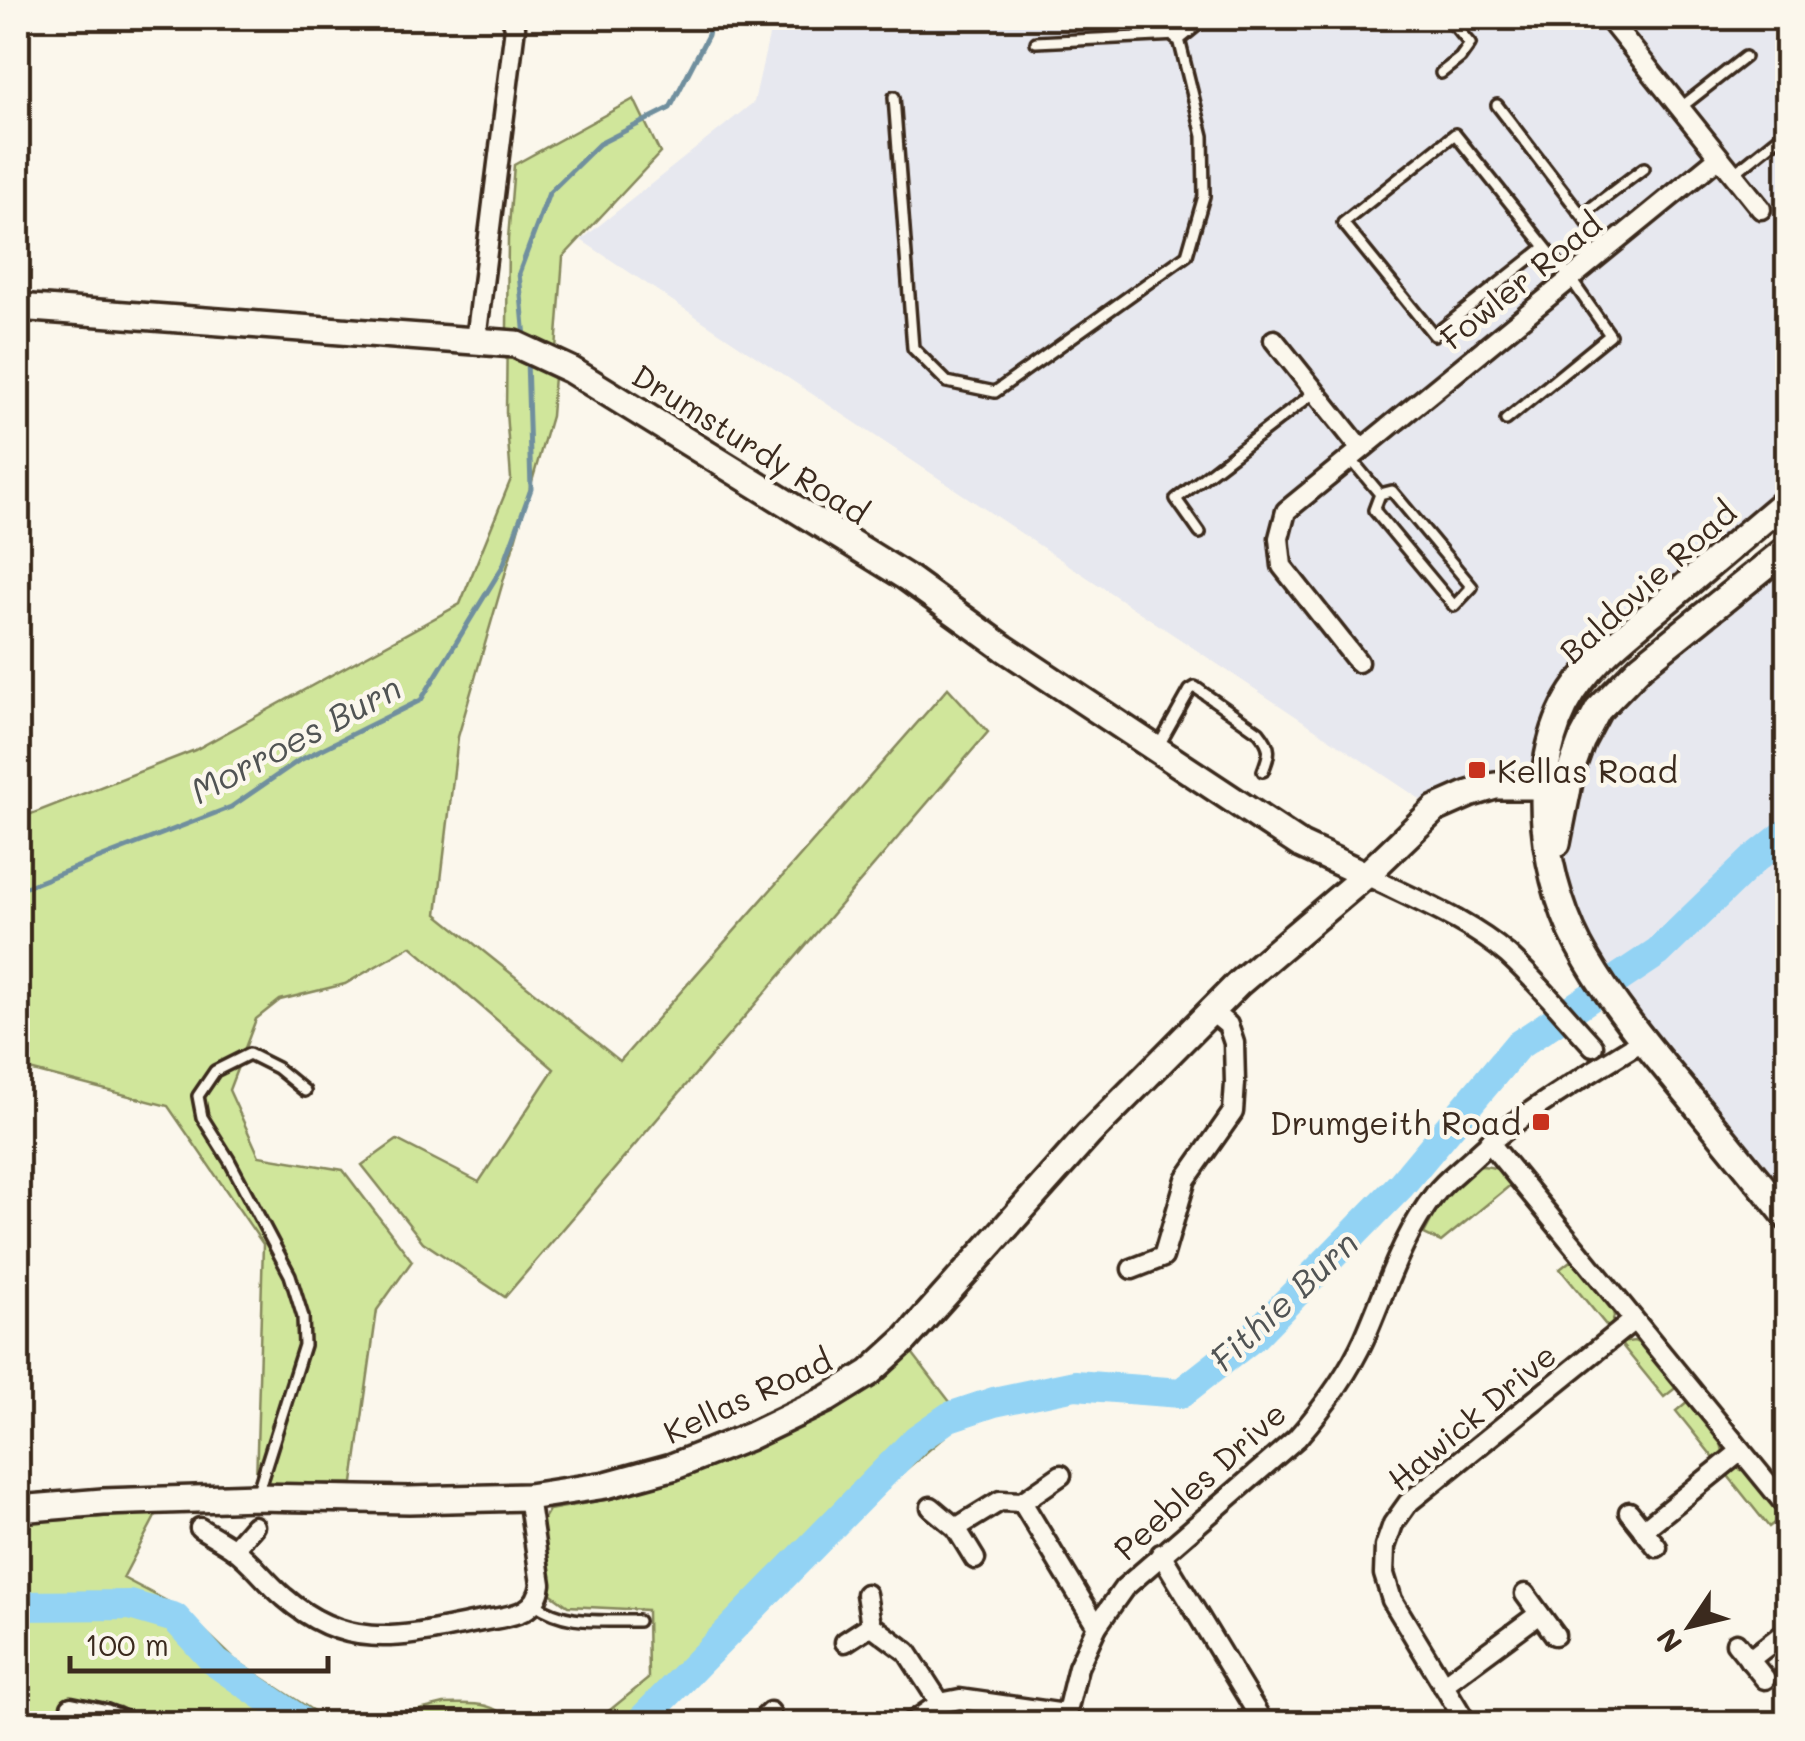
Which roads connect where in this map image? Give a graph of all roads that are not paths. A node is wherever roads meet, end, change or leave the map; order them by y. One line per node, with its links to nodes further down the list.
1 (512, 18): 23 (street)
2 (1164, 18): 6 (lane)
3 (1198, 18): 6 (street)
4 (1448, 18): 9 (lane)
5 (1608, 18): 12 (street)
6 (1178, 34): 7 (lane); 10 (lane)
7 (1036, 42)
8 (1745, 58): 12 (lane)
9 (1441, 73)
10 (894, 97)
11 (1498, 105): 18 (lane)
12 (1680, 108): 14 (street)
13 (1788, 130): 16 (lane)
14 (1718, 158): 16 (street); 20 (street, Fowler Road)
15 (1644, 168): 18 (lane)
16 (1732, 174): 17 (street)
17 (1761, 209)
18 (1582, 215): 20 (lane)
19 (1546, 247): 19 (lane); 21 (lane)
20 (1607, 248): 21 (street, Fowler Road)
21 (1570, 278): 26 (lane); 27 (street, Fowler Road)
22 (18, 307): 23 (main road, Drumsturdy Road)
23 (476, 340): 33 (main road, Drumsturdy Road)
24 (1274, 340): 25 (street)
25 (1315, 392): 27 (street); 30 (lane)
26 (1506, 420)
27 (1356, 454): 28 (lane); 32 (street, Fowler Road)
28 (1380, 494): 28 (lane)
29 (1788, 500): 35 (main road, Baldovie Road)
30 (1200, 533)
31 (1788, 548): 35 (main road, Baldovie Road)
32 (1358, 662)
33 (1157, 749): 34 (lane); 36 (main road, Drumsturdy Road)
34 (1262, 771)
35 (1555, 789): 36 (main road, Kellas Road); 40 (main road, Baldovie Road)
36 (1366, 875): 38 (street); 39 (main road, Kellas Road)
37 (1554, 972): 38 (street)
38 (1546, 993): 41 (street)
39 (1212, 1010): 45 (street); 50 (main road, Kellas Road)
40 (1642, 1040): 43 (street); 44 (main road)
41 (1589, 1041)
42 (305, 1091): 49 (lane)
43 (1489, 1142): 46 (street); 62 (street, Peebles Drive)
44 (1783, 1202)
45 (1132, 1269)
46 (1634, 1320): 47 (street); 77 (street, Hawick Drive)
47 (1742, 1451): 53 (street); 59 (street)
48 (1061, 1475): 51 (street)
49 (256, 1497): 50 (main road, Kellas Road); 54 (main road, Kellas Road)
50 (528, 1497): 66 (street)
51 (1022, 1502): 58 (street); 70 (street)
52 (932, 1506): 58 (street)
53 (1788, 1508)
54 (18, 1509)
55 (1629, 1512): 59 (street)
56 (254, 1526): 61 (street)
57 (200, 1528): 61 (street)
58 (956, 1528): 63 (street)
59 (1643, 1530): 60 (street)
60 (1658, 1547)
61 (234, 1549): 66 (street)
62 (1161, 1554): 70 (street, Peebles Drive); 84 (street)
63 (975, 1559)
64 (866, 1594): 69 (street)
65 (1524, 1594): 67 (street)
66 (535, 1604): 68 (lane)
67 (1539, 1614): 72 (street); 77 (street)
68 (638, 1620)
69 (871, 1625): 73 (street); 78 (street)
70 (1097, 1626): 81 (street, Peebles Drive)
71 (1788, 1630): 75 (street)
72 (1554, 1635)
73 (846, 1642)
74 (1736, 1643): 75 (street)
75 (1750, 1660): 76 (street)
76 (1764, 1679)
77 (1444, 1685): 85 (street, Hawick Drive)
78 (940, 1703): 81 (street); 83 (street)
79 (71, 1707): 80 (street)
80 (104, 1719): 82 (street)
81 (1064, 1719)
82 (131, 1724)
83 (910, 1724)
84 (1264, 1724)
85 (1466, 1724)

